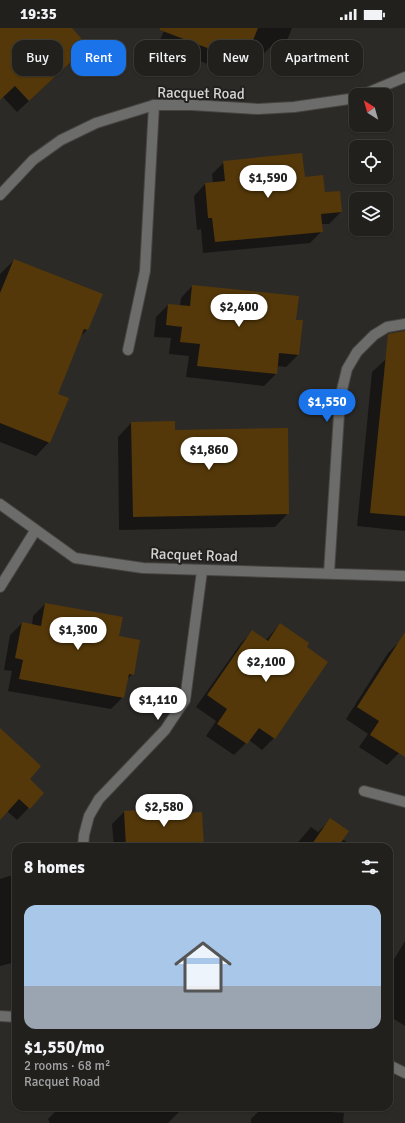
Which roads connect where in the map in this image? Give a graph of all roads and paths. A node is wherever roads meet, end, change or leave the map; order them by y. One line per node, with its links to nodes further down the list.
1 (405, 77): 2 (street)
2 (379, 88)
3 (349, 99): 4 (street, Racquet Road)
4 (154, 105): 5 (street, Racquet Road); 7 (street)
5 (0, 195)
6 (405, 324): 11 (street)
7 (128, 350)
8 (0, 504): 9 (street, Racquet Road)
9 (35, 531): 10 (street, Racquet Road); 13 (street)
10 (202, 571): 11 (street, Racquet Road); 16 (street)
11 (329, 573): 12 (street, Racquet Road)
12 (405, 576)
13 (0, 587)
14 (364, 791): 15 (street)
15 (405, 802)
16 (83, 843)
17 (0, 1016): 18 (street)
18 (12, 1017)
19 (393, 1067): 20 (street)
20 (405, 1073)

